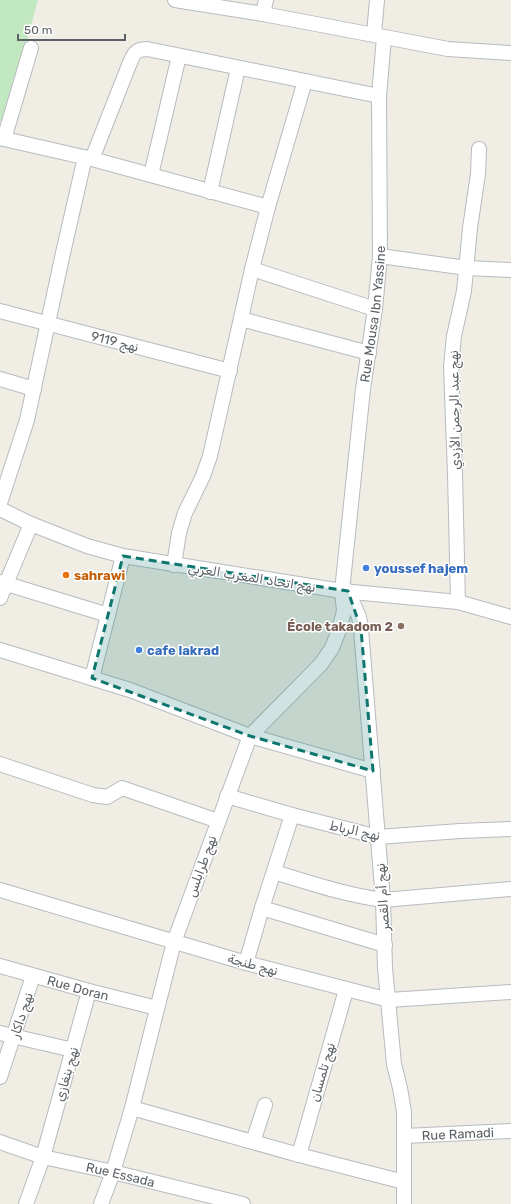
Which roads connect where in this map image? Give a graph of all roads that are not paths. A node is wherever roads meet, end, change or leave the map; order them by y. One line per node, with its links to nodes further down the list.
1 (176, 0): 4 (street)
2 (266, 0): 5 (street)
3 (377, 0): 6 (street, Rue Mousa Ibn Yassine)
4 (209, 3): 5 (street)
5 (263, 14): 6 (street)
6 (379, 36): 8 (street); 12 (street, Rue Mousa Ibn Yassine)
7 (31, 48): 13 (street)
8 (511, 53)
9 (179, 56): 10 (street); 15 (street); 16 (street)
10 (238, 68): 11 (street); 17 (street)
11 (305, 81): 12 (street); 18 (street)
12 (379, 96): 19 (street, Rue Mousa Ibn Yassine)
13 (2, 138): 15 (street)
14 (479, 149): 20 (street, نهج عبد الرحمن الأزدي)
15 (89, 158): 16 (street); 26 (street)
16 (151, 175): 17 (street)
17 (210, 192): 18 (street)
18 (268, 207): 21 (street)
19 (380, 256): 20 (street); 23 (street, Rue Mousa Ibn Yassine)
20 (467, 268): 22 (street); 39 (street, نهج عبد الرحمن الأزدي)
21 (252, 269): 23 (street); 25 (street)
22 (511, 270)
23 (375, 309): 27 (street, Rue Mousa Ibn Yassine)
24 (0, 311): 26 (street, نهج 9119)
25 (241, 319): 27 (street); 28 (street)
26 (48, 324): 28 (street, نهج 9119); 30 (street)
27 (369, 353): 37 (street, Rue Mousa Ibn Yassine)
28 (230, 371): 35 (street)
29 (0, 379): 30 (street)
30 (34, 389): 31 (street)
31 (0, 503)
32 (0, 509): 33 (street, نهج اتحاد المغرب العربي)
33 (31, 524): 34 (street, نهج اتحاد المغرب العربي); 36 (street)
34 (123, 556): 35 (street, نهج اتحاد المغرب العربي); 40 (street)
35 (174, 565): 37 (street, نهج اتحاد المغرب العربي)
36 (3, 583): 38 (street); 40 (street)
37 (345, 591): 39 (street, نهج اتحاد المغرب العربي); 44 (street, نهج طرابلس); 46 (street, نهج أم القصر)
38 (0, 598)
39 (458, 602): 41 (street, نهج اتحاد المغرب العربي)
40 (108, 615): 43 (street)
41 (511, 617)
42 (0, 650): 43 (street)
43 (92, 678): 44 (street)
44 (250, 736): 46 (street); 47 (street, نهج طرابلس)
45 (0, 764): 49 (street)
46 (372, 770): 51 (street, نهج أم القصر)
47 (227, 796): 48 (street, نهج الرباط); 49 (street, نهج طرابلس)
48 (292, 815): 51 (street, نهج الرباط); 52 (street)
49 (218, 821): 57 (street, نهج طرابلس)
50 (511, 829): 51 (street, نهج الرباط)
51 (378, 838): 55 (street, نهج أم القصر)
52 (274, 872): 55 (street); 56 (street)
53 (511, 889): 55 (street)
54 (0, 890): 57 (street, نهج طنجة)
55 (383, 900): 58 (street, نهج أم القصر)
56 (262, 908): 58 (street); 59 (street)
57 (174, 942): 59 (street, نهج طنجة); 66 (street, نهج طرابلس)
58 (385, 945): 65 (street, نهج أم القصر)
59 (246, 963): 62 (street, نهج طنجة)
60 (0, 966): 61 (street, Rue Doran)
61 (33, 976): 63 (street, Rue Doran); 68 (street, نهج داكار)
62 (346, 990): 65 (street, نهج طنجة); 77 (street, نهج تلمسان)
63 (89, 991): 66 (street, Rue Doran); 69 (street, نهج بنغازي)
64 (511, 992): 65 (street, نهج طنجة)
65 (388, 1000): 74 (street, نهج أم القصر)
66 (157, 1008): 72 (street, نهج طرابلس)
67 (0, 1033): 68 (street)
68 (14, 1036): 69 (street); 70 (street, نهج داكار)
69 (73, 1050): 78 (street, نهج بنغازي)
70 (0, 1077)
71 (265, 1105): 76 (street)
72 (132, 1108): 76 (street); 79 (street, نهج طرابلس)
73 (511, 1131): 74 (street, Rue Ramadi)
74 (404, 1136): 80 (street, نهج أم القصر)
75 (0, 1142): 78 (street, Rue Essada)
76 (253, 1142): 77 (street)
77 (299, 1155): 80 (street)
78 (43, 1157): 79 (street, Rue Essada); 82 (street, نهج بنغازي)
79 (113, 1172): 81 (street, Rue Essada); 83 (street, نهج طرابلس)
80 (404, 1182): 85 (street, نهج أم القصر)
81 (193, 1198): 84 (street, Rue Essada)
82 (26, 1204)
83 (101, 1204)
84 (243, 1204)
85 (404, 1204)

